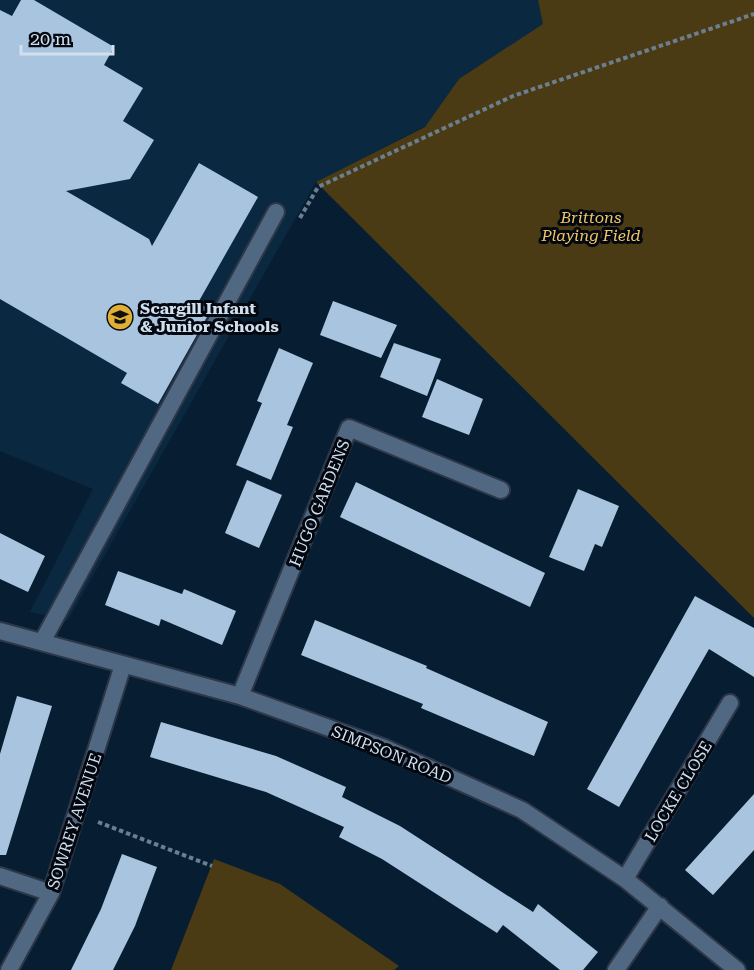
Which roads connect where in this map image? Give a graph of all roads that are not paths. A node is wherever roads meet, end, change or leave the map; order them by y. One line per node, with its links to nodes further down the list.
1 (276, 212): 4 (street)
2 (501, 490): 6 (street, HUGO GARDENS)
3 (0, 631): 4 (street, SIMPSON ROAD)
4 (42, 642): 5 (street, SIMPSON ROAD)
5 (123, 665): 6 (street, SIMPSON ROAD); 10 (street, SOWREY AVENUE)
6 (240, 696): 9 (street, SIMPSON ROAD)
7 (730, 703): 9 (street, LOCKE CLOSE)
8 (0, 876): 10 (street)
9 (625, 879): 11 (street, SIMPSON ROAD)
10 (51, 893): 12 (street, SOWREY AVENUE)
11 (660, 906): 13 (street); 14 (street, SIMPSON ROAD)
12 (9, 970)
13 (616, 970)
14 (737, 970)

